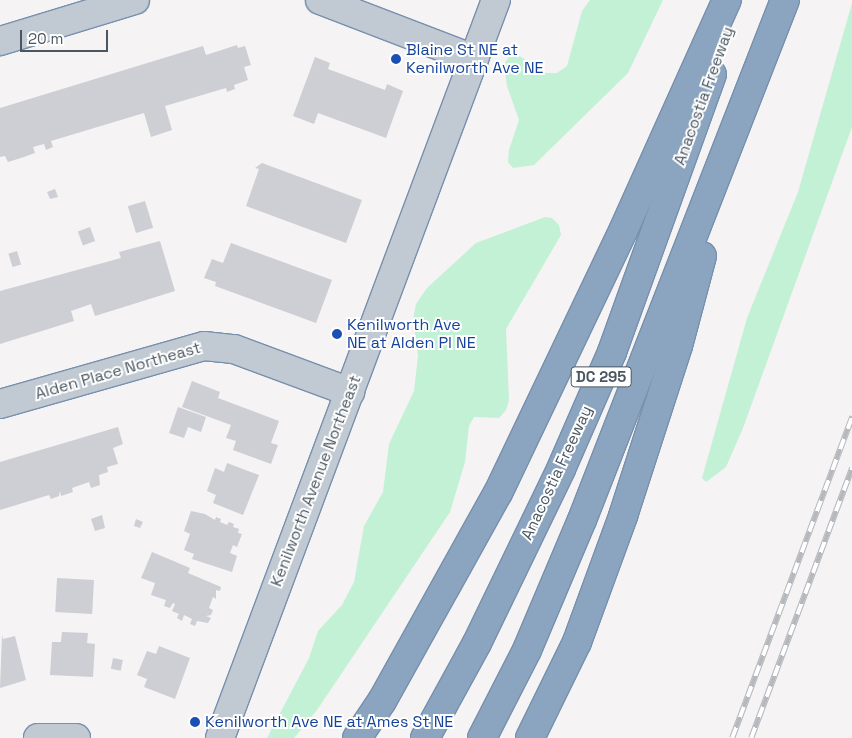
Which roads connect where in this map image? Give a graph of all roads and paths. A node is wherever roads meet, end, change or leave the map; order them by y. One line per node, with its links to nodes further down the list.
1 (135, 0): 7 (street)
2 (320, 0): 8 (street)
3 (496, 0): 8 (street, Kenilworth Avenue Northeast)
4 (728, 0): 15 (highway)
5 (738, 0): 16 (highway, Anacostia Freeway / DC 295)
6 (785, 0): 9 (highway)
7 (0, 41)
8 (474, 59): 10 (street, Kenilworth Avenue Northeast)
9 (736, 129): 17 (highway); 18 (highway)
10 (350, 392): 11 (street, Alden Place Northeast); 14 (street, Kenilworth Avenue Northeast)
11 (0, 404)
12 (38, 738): 13 (street)
13 (76, 738)
14 (220, 738)
15 (357, 738)
16 (425, 738)
17 (482, 738)
18 (530, 738)

